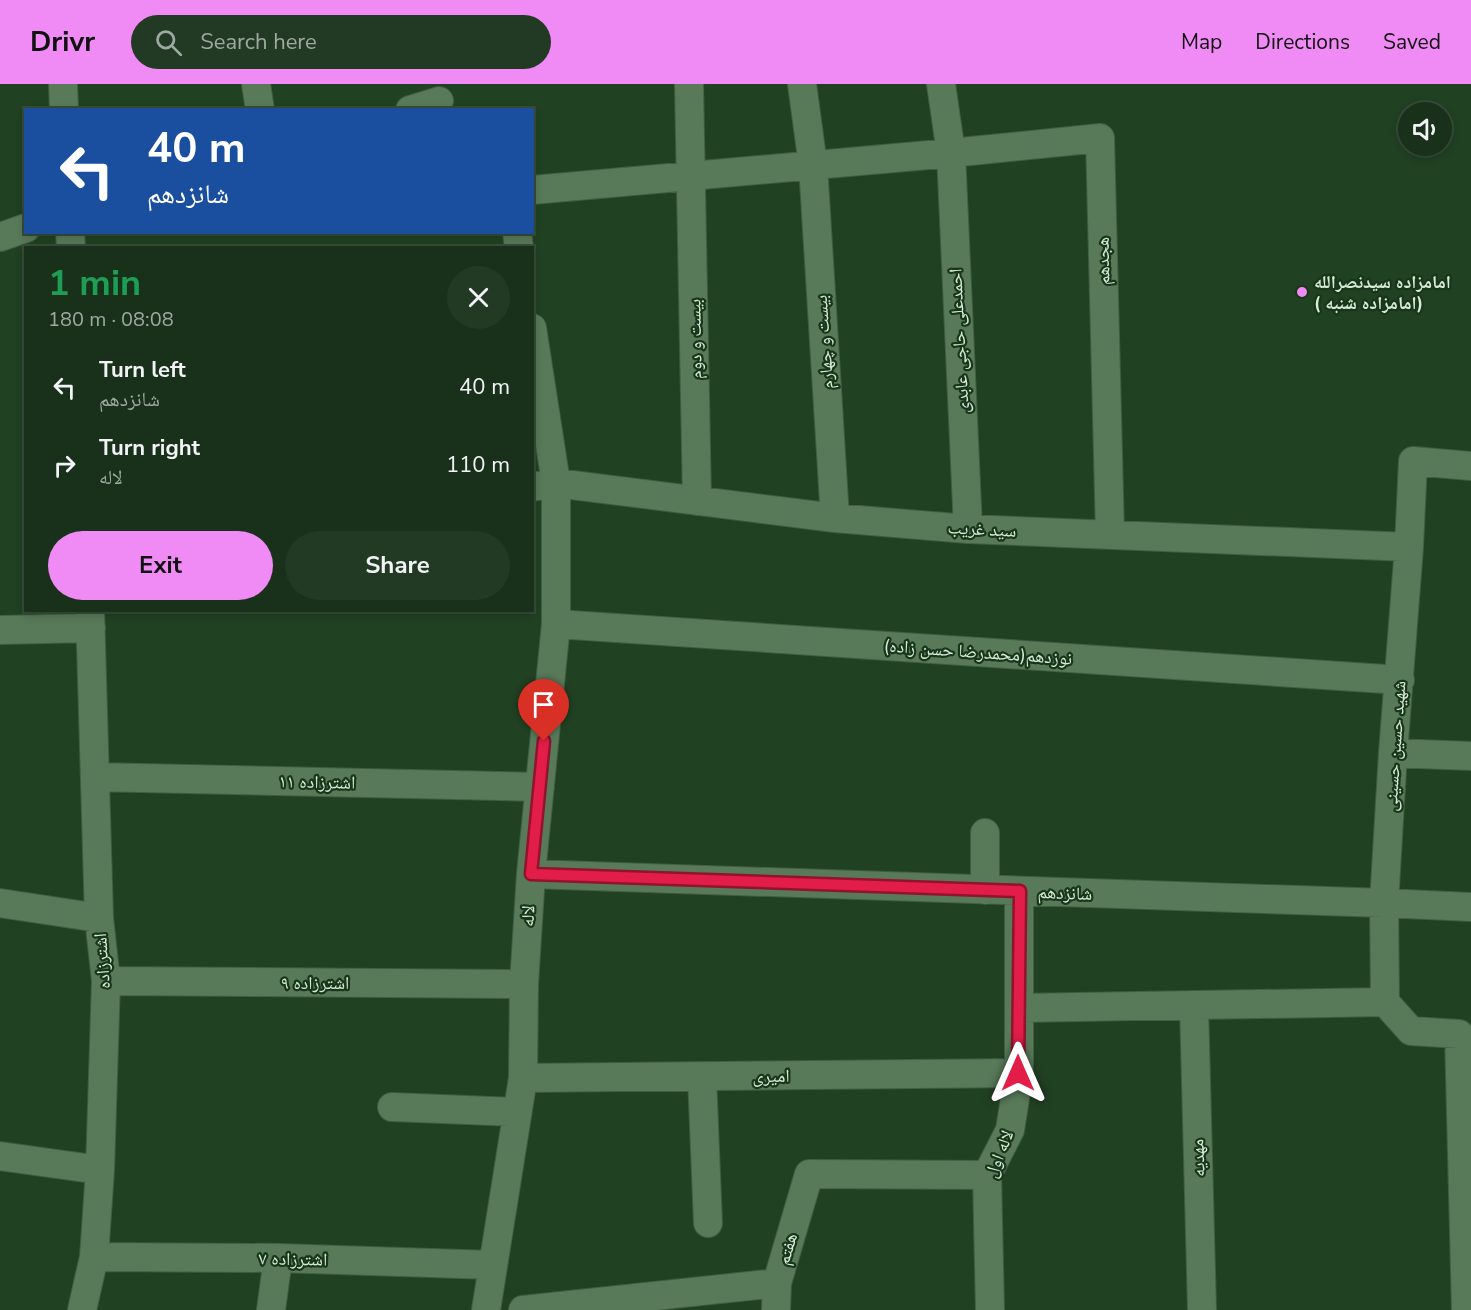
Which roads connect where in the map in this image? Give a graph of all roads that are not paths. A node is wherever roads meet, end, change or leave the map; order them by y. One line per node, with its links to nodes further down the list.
1 (63, 84): 7 (street)
2 (256, 84): 8 (street)
3 (689, 84): 12 (street, بیست و دوم)
4 (802, 84): 11 (street, بیست و چهارم)
5 (941, 84): 10 (street, احمدعلی حاجی عابدی)
6 (439, 98): 9 (street)
7 (64, 108)
8 (260, 108)
9 (415, 108)
10 (951, 153): 11 (street); 21 (street, احمدعلی حاجی عابدی); 22 (street, هجدهم)
11 (813, 165): 12 (street); 20 (street, بیست و چهارم)
12 (692, 176): 13 (street); 19 (street, بیست و دوم)
13 (534, 190)
14 (24, 229): 15 (street)
15 (0, 237)
16 (534, 354): 18 (street, لاله)
17 (1471, 466): 23 (street, شهید حسین حسینی)
18 (544, 485): 19 (street, سید غریب); 25 (street, لاله)
19 (697, 501): 20 (street, سید غریب)
20 (835, 518): 21 (street, سید غریب)
21 (968, 529): 22 (street, سید غریب)
22 (1110, 534): 23 (street, سید غریب)
23 (1409, 547): 27 (street, شهید حسین حسینی)
24 (90, 619): 26 (street); 30 (street, اشترزاده)
25 (556, 624): 27 (street, نوزدهم(محمدرضا حسن زاده)); 31 (street, لاله)
26 (0, 630)
27 (1400, 680): 28 (street, شهید حسین حسینی)
28 (1393, 753): 29 (street); 37 (street, شهید حسین حسینی)
29 (1471, 756)
30 (95, 777): 31 (street, اشترزاده ۱۱); 39 (street, اشترزاده)
31 (540, 787): 33 (street, لاله)
32 (985, 833): 34 (street)
33 (531, 874): 34 (street, شانزدهم); 41 (street, لاله)
34 (985, 890): 35 (street, شانزدهم)
35 (1020, 891): 37 (street, شانزدهم); 44 (street, لاله اول)
36 (0, 903): 39 (street)
37 (1384, 903): 38 (street, شانزدهم); 42 (street, شهید حسین حسینی)
38 (1471, 907)
39 (99, 918): 40 (street, اشترزاده)
40 (106, 981): 41 (street, اشترزاده ۹); 52 (street, اشترزاده)
41 (524, 984): 47 (street, لاله)
42 (1385, 1002): 43 (street); 50 (street)
43 (1194, 1005): 44 (street); 64 (street, مهدیه)
44 (1019, 1008): 45 (street, لاله اول)
45 (1018, 1073): 46 (street, امیری); 53 (street, لاله اول)
46 (702, 1077): 47 (street, امیری); 54 (street)
47 (523, 1078): 49 (street, لاله)
48 (392, 1107): 49 (street)
49 (517, 1112): 57 (street, لاله)
50 (1466, 1120): 65 (street)
51 (0, 1156): 52 (street)
52 (100, 1170): 55 (street, اشترزاده)
53 (987, 1175): 58 (street, هفتم); 63 (street, لاله اول)
54 (708, 1223)
55 (94, 1257): 56 (street, اشترزاده ۷); 59 (street, اشترزاده)
56 (278, 1258): 57 (street, اشترزاده ۷); 60 (street)
57 (492, 1265): 61 (street, لاله)
58 (777, 1296): 62 (street, هفتم)
59 (82, 1310)
60 (271, 1310)
61 (486, 1310)
62 (523, 1310)
63 (990, 1310)
64 (1202, 1310)
65 (1466, 1310)

